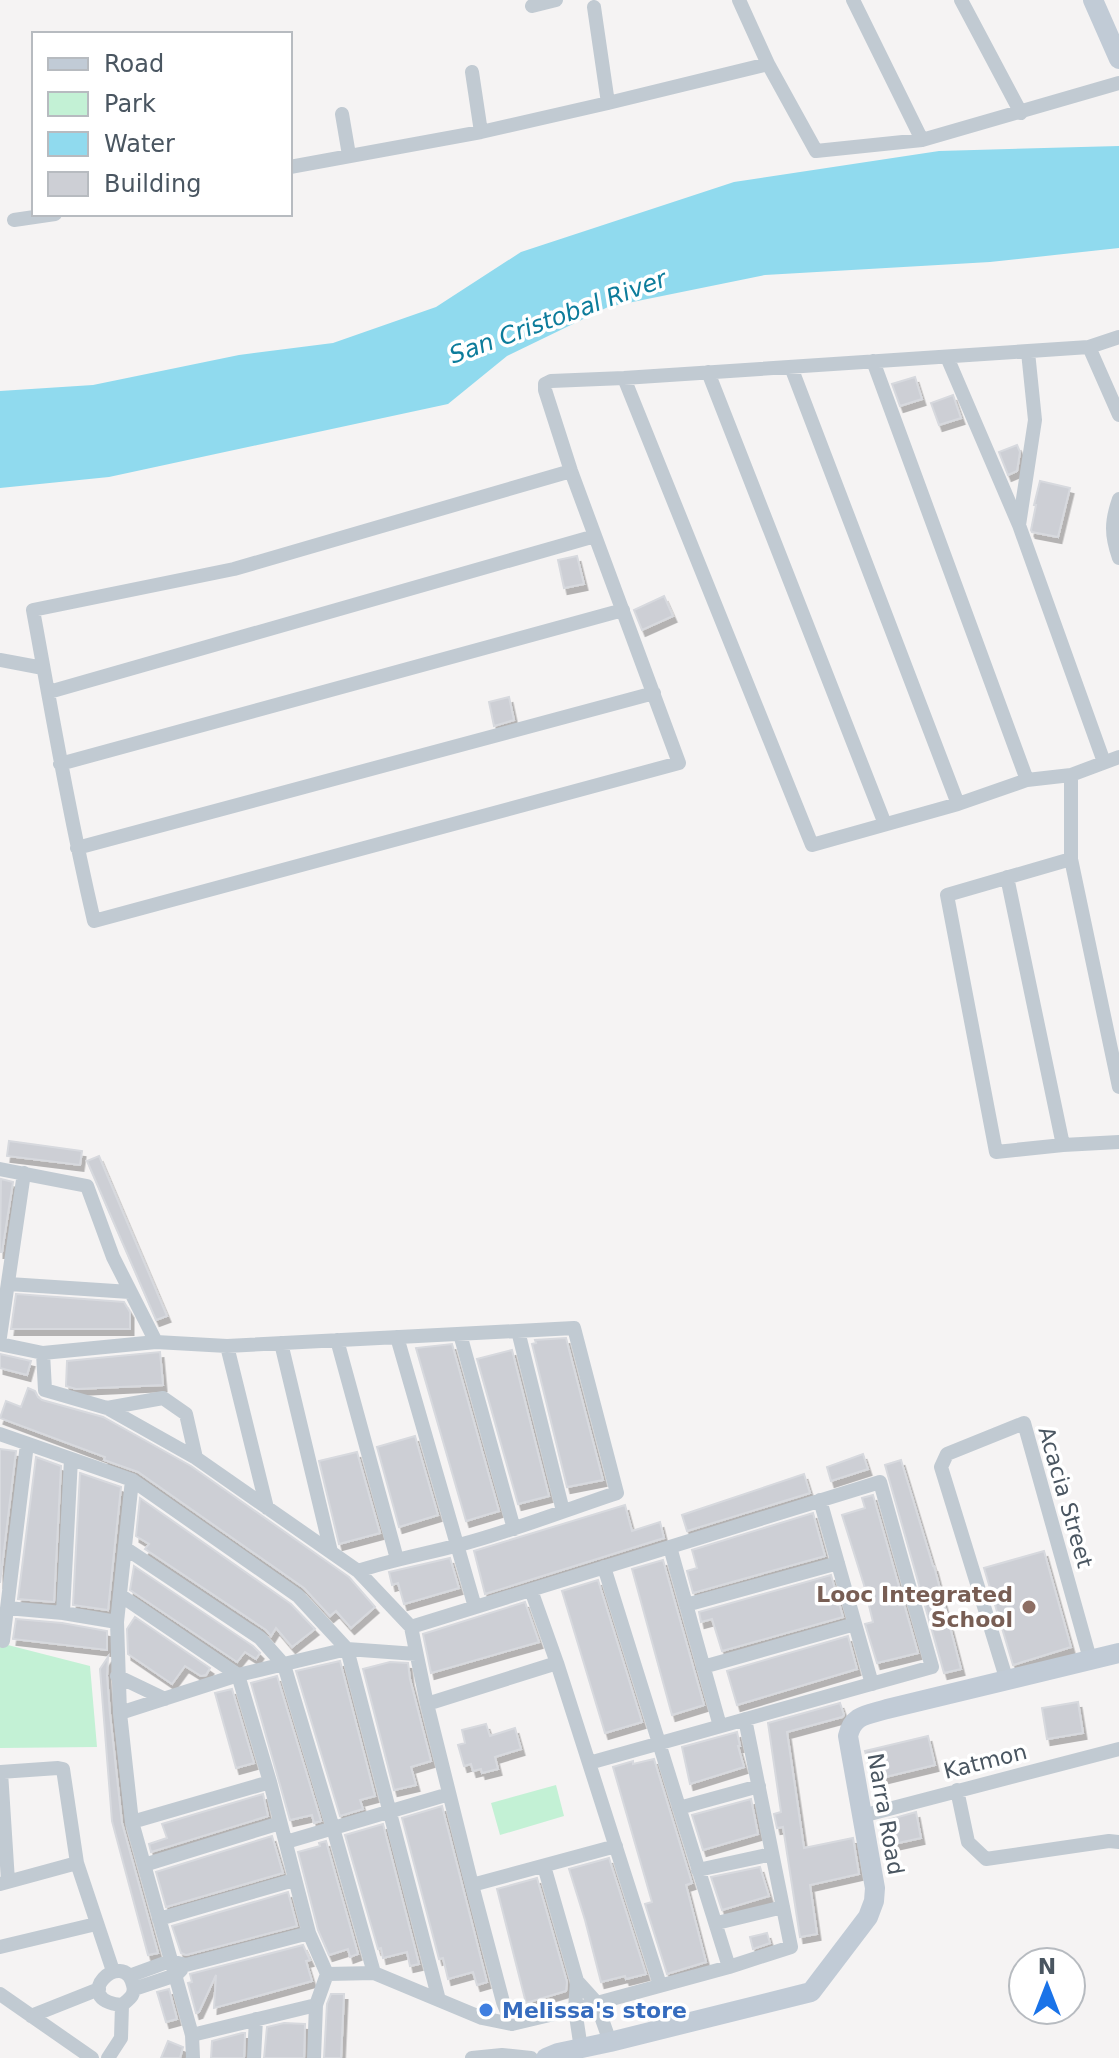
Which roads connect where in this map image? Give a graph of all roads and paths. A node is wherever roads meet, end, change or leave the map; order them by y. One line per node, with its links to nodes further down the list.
1 (556, 0): 6 (street)
2 (739, 0): 9 (street)
3 (853, 0): 16 (street)
4 (961, 0): 13 (street)
5 (1093, 0): 8 (main road)
6 (532, 6)
7 (594, 7): 12 (street)
8 (1119, 59)
9 (768, 64): 12 (street); 16 (street)
10 (472, 72): 15 (street)
11 (1119, 83): 13 (street)
12 (608, 103): 15 (street)
13 (1021, 113): 16 (street)
14 (342, 114): 17 (street)
15 (481, 132): 17 (street)
16 (922, 140)
17 (349, 155): 18 (street)
18 (292, 167)
19 (41, 216): 20 (street)
20 (14, 220)
21 (1119, 337): 22 (street)
22 (1089, 347): 23 (street); 29 (street)
23 (1028, 352): 24 (street); 32 (street)
24 (947, 357): 25 (street); 32 (street)
25 (873, 361): 26 (street); 44 (street)
26 (791, 367): 27 (street); 45 (street)
27 (708, 372): 28 (street); 46 (street)
28 (624, 378): 30 (street); 46 (street)
29 (1119, 415)
30 (571, 471): 33 (street); 37 (street)
31 (1119, 499): 34 (street)
32 (1019, 525): 41 (street)
33 (595, 536): 35 (street); 38 (street)
34 (1119, 558)
35 (623, 610): 39 (street); 42 (street)
36 (0, 660): 37 (street)
37 (43, 668): 38 (street)
38 (49, 692): 42 (street)
39 (654, 693): 47 (street); 47 (street)
40 (1119, 757): 41 (street)
41 (1104, 762): 43 (street)
42 (60, 764): 47 (street)
43 (1071, 775): 44 (street); 48 (street)
44 (1027, 780): 45 (street)
45 (958, 804): 46 (street)
46 (885, 824)
47 (77, 848)
48 (1071, 859): 49 (street); 50 (street)
49 (1007, 877): 52 (street); 52 (street)
50 (1119, 1087)
51 (1119, 1142): 52 (street)
52 (1063, 1145)
53 (0, 1169): 54 (street)
54 (24, 1173): 55 (street); 56 (street)
55 (9, 1284): 56 (street); 59 (street)
56 (130, 1292): 62 (street)
57 (518, 1331): 58 (street); 75 (street); 75 (street)
58 (460, 1334): 60 (street); 76 (street)
59 (0, 1337)
60 (397, 1337): 61 (street); 77 (street)
61 (337, 1340): 63 (street); 81 (street)
62 (156, 1342): 65 (street); 66 (street)
63 (281, 1343): 65 (street); 80 (street)
64 (0, 1344): 66 (street)
65 (227, 1346): 74 (street)
66 (43, 1353): 67 (street)
67 (107, 1408): 70 (street); 70 (street)
68 (0, 1434): 69 (street)
69 (27, 1444): 71 (street); 89 (street)
70 (196, 1458): 74 (street)
71 (71, 1459): 72 (street); 90 (street)
72 (132, 1480): 79 (street); 95 (street)
73 (820, 1500): 78 (street); 82 (street); 105 (street)
74 (267, 1508): 80 (street)
75 (563, 1511): 76 (street)
76 (514, 1529): 77 (street)
77 (458, 1546): 81 (street); 88 (street)
78 (670, 1547): 83 (street); 87 (street)
79 (125, 1548): 86 (street); 100 (street)
80 (331, 1552): 84 (street)
81 (397, 1559): 84 (street)
82 (838, 1563): 87 (street); 92 (street)
83 (604, 1567): 85 (street); 111 (street)
84 (358, 1571): 93 (street)
85 (531, 1590): 88 (street); 99 (street)
86 (120, 1595): 91 (street); 102 (street)
87 (686, 1605): 101 (street)
88 (475, 1607): 93 (street)
89 (7, 1608): 90 (street); 94 (street)
90 (63, 1613): 91 (street)
91 (117, 1622): 103 (street)
92 (855, 1624): 101 (street); 105 (street)
93 (411, 1627): 97 (street)
94 (3, 1641)
95 (347, 1649): 97 (street); 100 (street); 120 (street)
96 (1119, 1653): 98 (main road, Narra Road)
97 (416, 1654): 107 (street)
98 (1090, 1659): 104 (main road, Narra Road); 104 (street, Acacia Street)
99 (557, 1663): 107 (street); 113 (street)
100 (284, 1665): 102 (street); 124 (street)
101 (703, 1667): 110 (street)
102 (238, 1675): 106 (street); 115 (street)
103 (117, 1676): 106 (street); 108 (street)
104 (1007, 1681): 121 (main road, Narra Road)
105 (872, 1684): 109 (street)
106 (165, 1699): 108 (street)
107 (427, 1704): 118 (street)
108 (120, 1713): 122 (street)
109 (745, 1719): 110 (street); 116 (street)
110 (720, 1726): 111 (street)
111 (659, 1743): 113 (street); 119 (street)
112 (1119, 1749): 117 (street, Katmon)
113 (589, 1763): 127 (street)
114 (0, 1772): 129 (street); 134 (street)
115 (270, 1782): 122 (street); 123 (street)
116 (759, 1786): 119 (street); 128 (street)
117 (957, 1790): 121 (street, Katmon); 126 (street)
118 (449, 1794): 120 (street); 135 (street)
119 (679, 1808): 132 (street)
120 (390, 1812): 124 (street); 152 (street)
121 (862, 1816): 161 (main road, Narra Road)
122 (132, 1822): 130 (street)
123 (280, 1823): 125 (street); 130 (street)
124 (333, 1828): 125 (street); 145 (street)
125 (286, 1842): 133 (street)
126 (1119, 1842)
127 (616, 1846): 131 (street); 149 (street)
128 (772, 1854): 132 (street); 136 (street)
129 (77, 1863): 134 (street); 139 (street)
130 (144, 1865): 137 (street)
131 (544, 1866): 135 (street); 147 (street)
132 (698, 1870): 138 (street)
133 (294, 1880): 137 (street); 140 (street)
134 (4, 1882)
135 (472, 1885): 159 (street)
136 (783, 1907): 138 (street); 143 (street)
137 (159, 1919): 142 (street)
138 (717, 1923): 143 (street)
139 (96, 1924): 141 (street); 144 (street)
140 (309, 1933): 142 (street); 146 (street)
141 (0, 1947)
142 (177, 1967): 148 (street); 160 (street)
143 (729, 1967): 149 (street)
144 (113, 1971): 148 (street); 150 (street)
145 (374, 1973): 146 (street); 152 (street)
146 (327, 1974): 155 (street)
147 (577, 1981): 153 (street); 156 (street)
148 (131, 1982): 154 (street)
149 (660, 1985): 153 (street)
150 (99, 1989): 154 (street); 157 (street)
151 (0, 1994): 157 (street)
152 (439, 2000): 159 (street)
153 (596, 2002): 156 (street); 161 (street)
154 (122, 2005): 164 (street)
155 (316, 2005): 158 (street); 167 (street)
156 (575, 2009): 159 (street); 162 (street)
157 (31, 2016): 163 (street)
158 (256, 2019): 160 (street); 166 (street)
159 (512, 2024)
160 (192, 2035): 165 (street)
161 (610, 2042): 162 (main road, Narra Road)
162 (581, 2049): 170 (main road, Narra Road)
163 (92, 2058)
164 (108, 2058)
165 (193, 2058)
166 (254, 2058)
167 (314, 2058)
168 (472, 2058): 169 (street)
169 (531, 2058)
170 (546, 2058)

